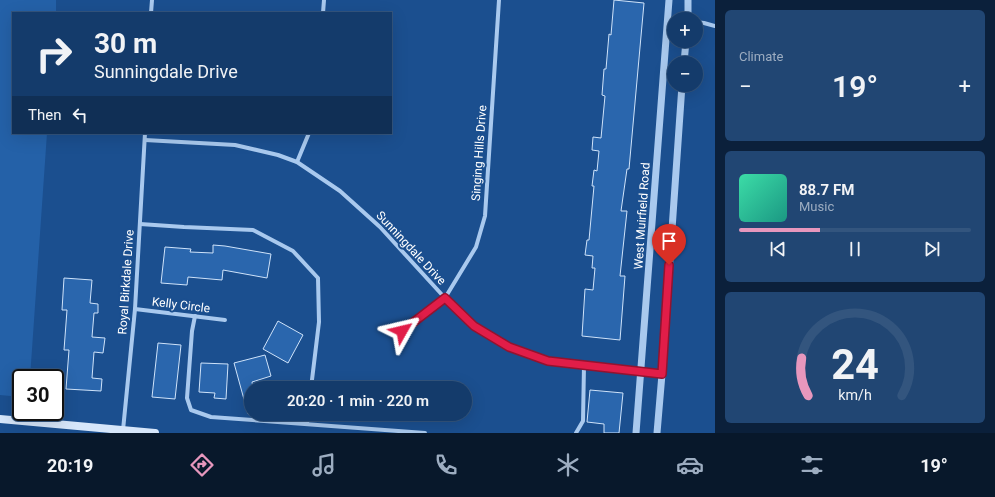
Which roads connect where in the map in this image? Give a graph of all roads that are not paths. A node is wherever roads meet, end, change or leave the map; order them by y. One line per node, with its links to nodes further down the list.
1 (152, 0): 6 (street)
2 (324, 0): 7 (street)
3 (500, 0): 19 (street, Singing Hills Drive)
4 (669, 0): 8 (street, West Muirfield Road)
5 (688, 0): 9 (street)
6 (151, 12)
7 (323, 12)
8 (670, 12)
9 (688, 12)
10 (703, 23): 11 (street)
11 (715, 26)
12 (669, 48): 25 (street, West Muirfield Road)
13 (682, 92): 26 (street)
14 (145, 134): 16 (street, Royal Birkdale Drive)
15 (309, 134): 17 (street)
16 (145, 140): 17 (street, Sunningdale Drive); 18 (street, Royal Birkdale Drive)
17 (297, 162): 19 (street, Sunningdale Drive)
18 (140, 224): 20 (street, Royal Birkdale Drive); 27 (street)
19 (445, 298): 23 (street); 24 (street, Sunningdale Drive)
20 (135, 309): 21 (street, Kelly Circle); 30 (street, Royal Birkdale Drive)
21 (195, 316): 22 (street, Kelly Circle); 29 (street)
22 (225, 320)
23 (402, 331)
24 (584, 365): 25 (street, Sunningdale Drive); 33 (street)
25 (642, 372): 26 (street, Sunningdale Drive); 34 (street, West Muirfield Road)
26 (662, 374): 35 (street)
27 (313, 381)
28 (0, 419): 30 (main road)
29 (307, 423): 32 (street)
30 (123, 431): 31 (main road)
31 (155, 433)
32 (425, 433)
33 (576, 433)
34 (636, 433)
35 (657, 433)

